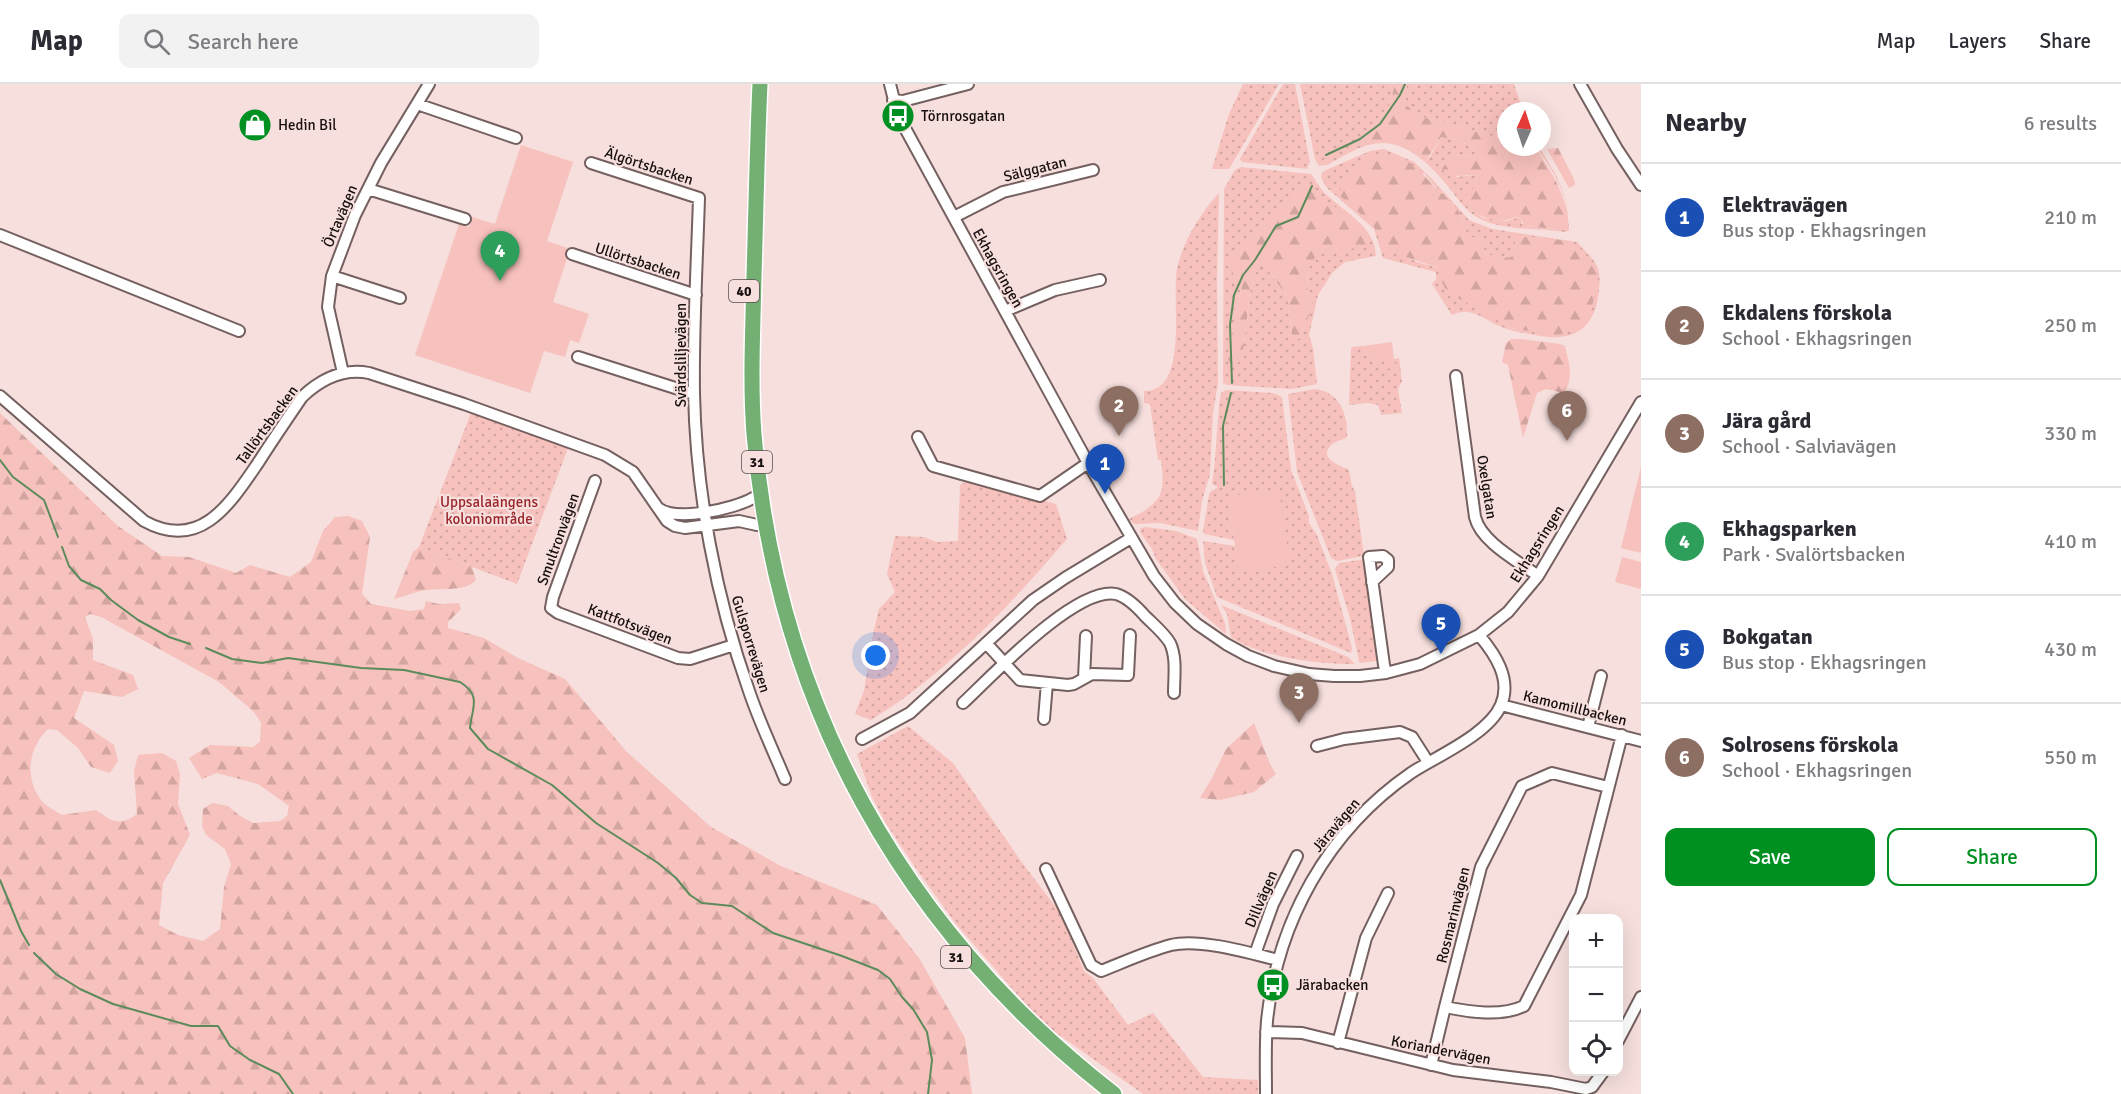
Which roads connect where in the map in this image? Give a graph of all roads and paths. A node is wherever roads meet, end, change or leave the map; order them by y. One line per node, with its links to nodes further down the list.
1 (429, 84): 8 (street, Örtavägen)
2 (752, 84): 34 (highway, 40)
3 (760, 84): 78 (highway, 31)
4 (890, 84): 7 (street, Ekhagsringen)
5 (968, 84): 7 (street)
6 (1580, 84): 12 (street)
7 (893, 100): 15 (street, Ekhagsringen)
8 (417, 104): 9 (street); 13 (street, Örtavägen)
9 (516, 138)
10 (591, 163): 14 (street, Älgörtsbacken)
11 (1093, 170): 15 (street, Sälggatan)
12 (1641, 185)
13 (368, 189): 16 (street); 19 (street, Örtavägen)
14 (699, 198): 21 (street, Svärdsliljevägen)
15 (954, 218): 23 (street, Ekhagsringen)
16 (465, 219)
17 (0, 235): 24 (street)
18 (572, 254): 21 (street, Ullörtsbacken)
19 (332, 276): 22 (street); 26 (street, Örtavägen)
20 (1100, 280): 23 (street)
21 (696, 295): 28 (street, Svärdsliljevägen)
22 (400, 298)
23 (1005, 311): 32 (street, Ekhagsringen)
24 (239, 331)
25 (578, 357): 28 (street)
26 (343, 373): 29 (street, Tallörtsbacken); 35 (street, Tallörtsbacken)
27 (1456, 376): 40 (street, Oxelgatan)
28 (694, 394): 36 (street, Svärdsliljevägen)
29 (0, 396)
30 (1641, 402): 40 (street, Ekhagsringen)
31 (918, 437): 32 (street)
32 (1088, 463): 39 (street, Ekhagsringen)
33 (595, 482): 42 (street, Smultronvägen)
34 (753, 498): 36 (street); 38 (highway, 31)
35 (658, 508): 36 (street); 37 (street, Tallörtsbacken)
36 (705, 512): 37 (street, Gulsporrevägen)
37 (707, 525): 38 (street, Tallörtsbacken); 47 (street, Gulsporrevägen)
38 (757, 525): 77 (highway, 31)
39 (1131, 538): 46 (street); 49 (street, Ekhagsringen)
40 (1538, 576): 44 (street, Ekhagsringen)
41 (1372, 582): 49 (street)
42 (551, 608): 47 (street, Kattfotsvägen)
43 (1130, 635): 51 (street)
44 (1479, 635): 49 (street, Ekhagsringen); 55 (street)
45 (1086, 636): 51 (street)
46 (986, 643): 48 (street); 60 (street)
47 (735, 645): 63 (street, Gulsporrevägen)
48 (1005, 664): 52 (street); 53 (street); 54 (street)
49 (1386, 673)
50 (1601, 676): 57 (street)
51 (1084, 678): 52 (street)
52 (1047, 683): 56 (street)
53 (1174, 693)
54 (963, 704)
55 (1501, 705): 57 (street, Kamomillbacken); 62 (street, Järavägen)
56 (1044, 719)
57 (1588, 727): 58 (street, Kamomillbacken)
58 (1622, 735): 59 (street, Kamomillbacken); 64 (street)
59 (1640, 737)
60 (862, 740)
61 (1317, 746): 62 (street)
62 (1428, 762): 69 (street, Järavägen)
63 (785, 779)
64 (1608, 787): 71 (street); 71 (street, Rosmarinvägen)
65 (1297, 856): 68 (street, Dillvägen)
66 (1046, 869): 68 (street)
67 (1388, 893): 74 (street)
68 (1255, 954): 69 (street)
69 (1278, 960): 73 (street, Järavägen)
70 (1641, 997): 72 (street)
71 (1445, 1007): 75 (street, Rosmarinvägen)
72 (1623, 1031)
73 (1266, 1032): 74 (street, Koriandervägen); 79 (street, Järavägen)
74 (1338, 1043): 75 (street, Koriandervägen)
75 (1431, 1065): 76 (street, Koriandervägen)
76 (1600, 1076)
77 (1099, 1094)
78 (1114, 1094)
79 (1266, 1094)

